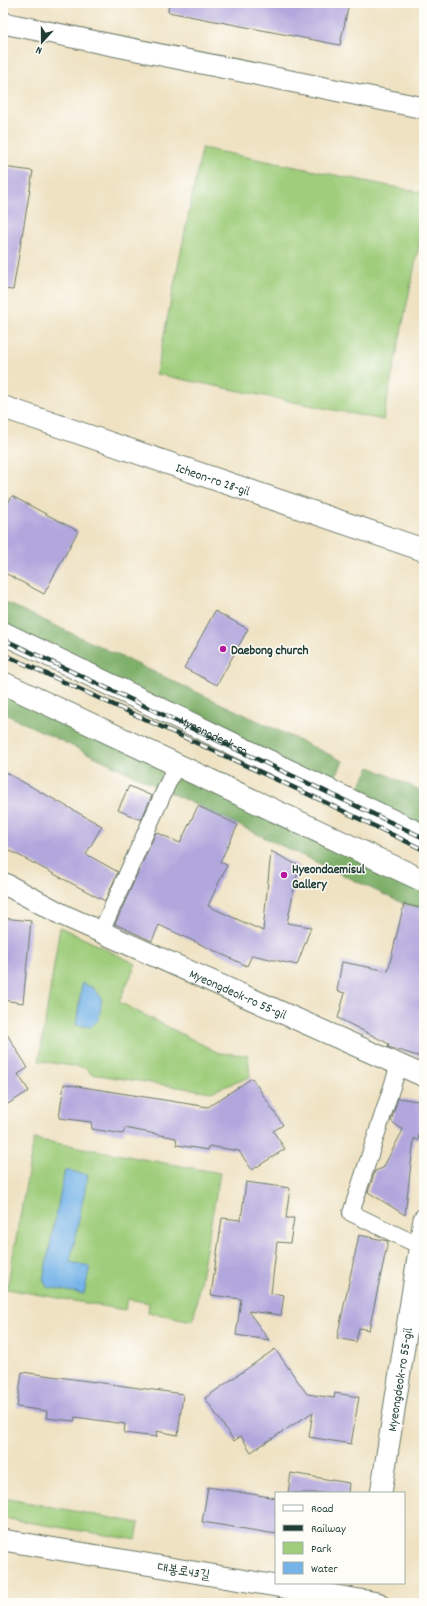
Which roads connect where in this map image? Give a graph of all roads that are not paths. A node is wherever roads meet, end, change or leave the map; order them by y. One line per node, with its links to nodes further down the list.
1 (3, 23): 2 (street)
2 (424, 108)
3 (3, 407): 4 (main road, Icheon-ro 28-gil)
4 (424, 550)
5 (3, 633): 8 (main road, Myeongdeok-ro)
6 (3, 683): 7 (main road)
7 (176, 765): 9 (main road); 11 (street)
8 (424, 836)
9 (424, 881)
10 (3, 883): 11 (street, Myeongdeok-ro 55-gil)
11 (102, 932): 12 (street, Myeongdeok-ro 55-gil)
12 (399, 1065): 13 (street, Myeongdeok-ro 55-gil); 15 (street)
13 (424, 1076)
14 (424, 1219): 15 (street, Myeongdeok-ro 55-gil)
15 (420, 1246): 16 (street, Myeongdeok-ro 55-gil)
16 (381, 1492)
17 (3, 1540): 18 (street, 대봉로43길)
18 (275, 1582)
19 (286, 1584): 20 (street, 대봉로43길)
20 (369, 1597)

